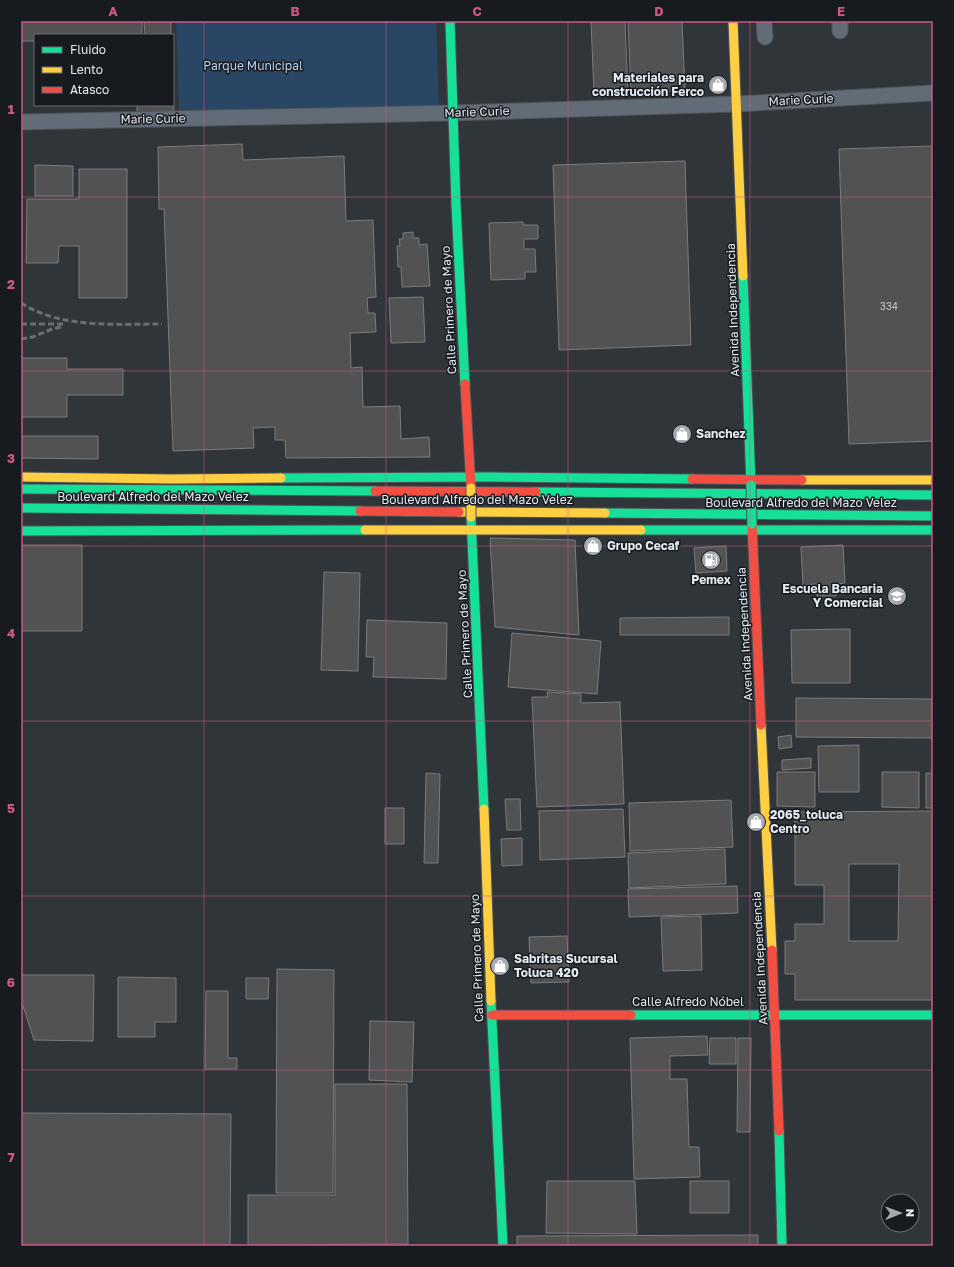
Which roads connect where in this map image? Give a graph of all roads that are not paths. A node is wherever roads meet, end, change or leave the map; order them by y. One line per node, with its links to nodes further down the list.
1 (450, 21): 7 (main road, Calle Primero de Mayo)
2 (734, 21): 6 (main road, Avenida Independencia)
3 (764, 21): 4 (street)
4 (765, 37)
5 (933, 93): 6 (street, Marie Curie)
6 (736, 104): 7 (street, Marie Curie); 12 (main road, Avenida Independencia)
7 (452, 113): 8 (street, Marie Curie); 10 (main road, Calle Primero de Mayo)
8 (21, 122)
9 (21, 477): 10 (main road, Boulevard Alfredo del Mazo Velez)
10 (469, 478): 12 (main road, Boulevard Alfredo del Mazo Velez); 18 (main road, Calle Primero de Mayo, bridge)
11 (933, 480): 12 (main road, Boulevard Alfredo del Mazo Velez)
12 (751, 482): 17 (main road, Avenida Independencia, bridge)
13 (21, 489): 14 (main road, Boulevard Alfredo del Mazo Velez)
14 (933, 495)
15 (21, 508): 16 (main road, Boulevard Alfredo del Mazo Velez)
16 (933, 516)
17 (752, 527): 18 (main road); 19 (main road); 21 (main road, Avenida Independencia)
18 (472, 530): 20 (main road); 22 (main road, Calle Primero de Mayo)
19 (933, 530)
20 (21, 531)
21 (775, 1014): 22 (main road, Calle Alfredo Nóbel); 23 (main road, Calle Alfredo Nóbel); 25 (main road, Avenida Independencia)
22 (492, 1015): 24 (main road, Calle Primero de Mayo)
23 (933, 1015)
24 (503, 1246)
25 (782, 1246)

